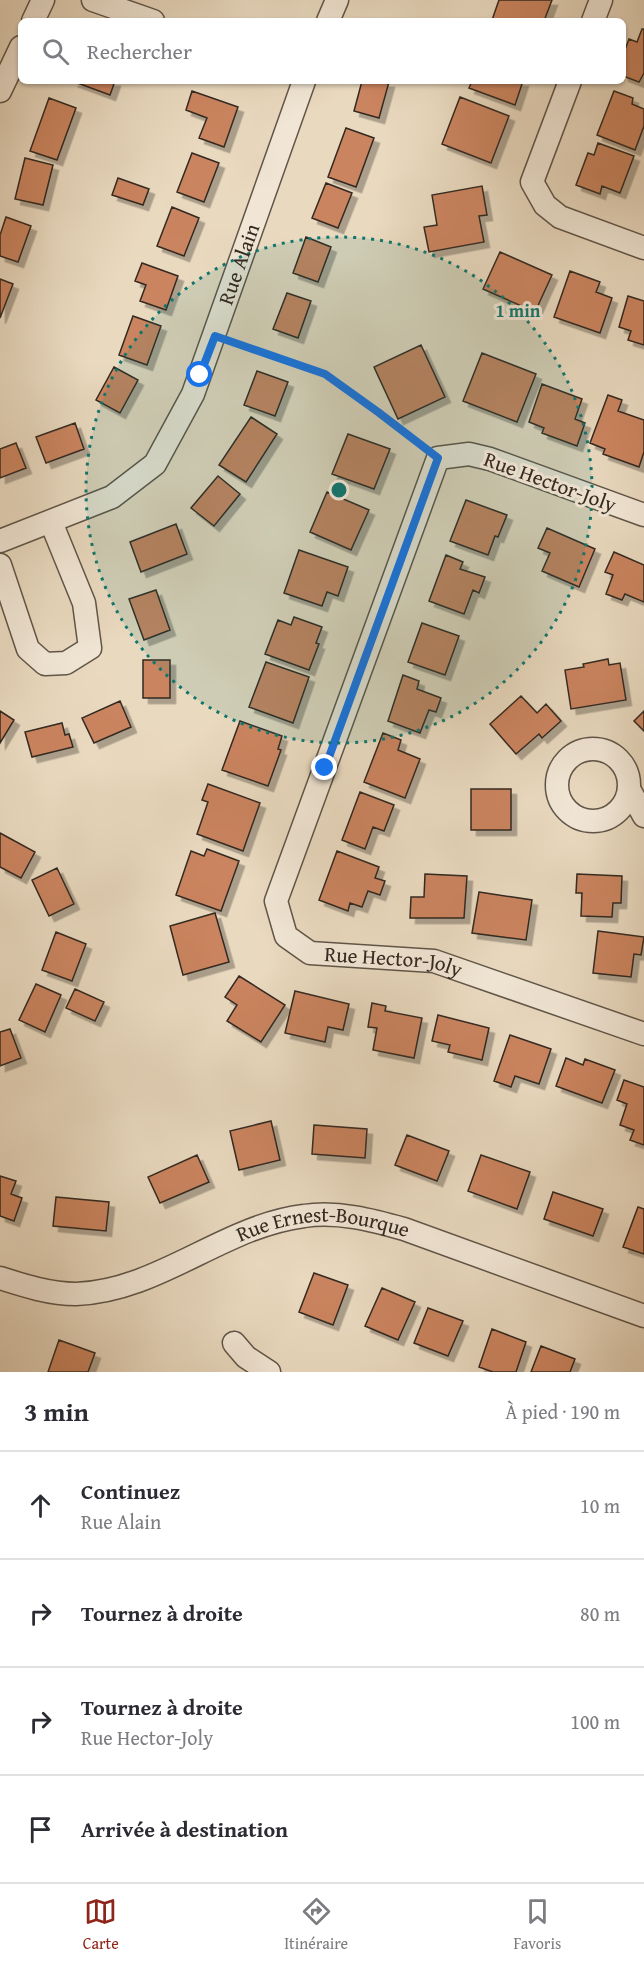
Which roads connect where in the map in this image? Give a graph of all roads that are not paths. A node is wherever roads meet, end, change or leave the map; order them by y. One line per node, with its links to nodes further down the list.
1 (43, 0): 5 (street)
2 (93, 0): 6 (street)
3 (337, 0): 7 (street)
4 (601, 0): 8 (street)
5 (34, 18)
6 (144, 18)
7 (329, 18)
8 (594, 18)
9 (18, 53): 12 (street)
10 (303, 84): 15 (street, Rue Alain)
11 (569, 84): 13 (street)
12 (0, 91)
13 (644, 248)
14 (644, 516): 20 (street, Rue Hector-Joly)
15 (51, 522): 16 (street, Rue Alain); 17 (street)
16 (0, 541)
17 (0, 565)
18 (629, 789): 19 (street)
19 (644, 816)
20 (644, 1034)
21 (0, 1278): 22 (street, Rue Ernest-Bourque)
22 (644, 1316)
23 (234, 1343): 24 (street)
24 (269, 1372)

